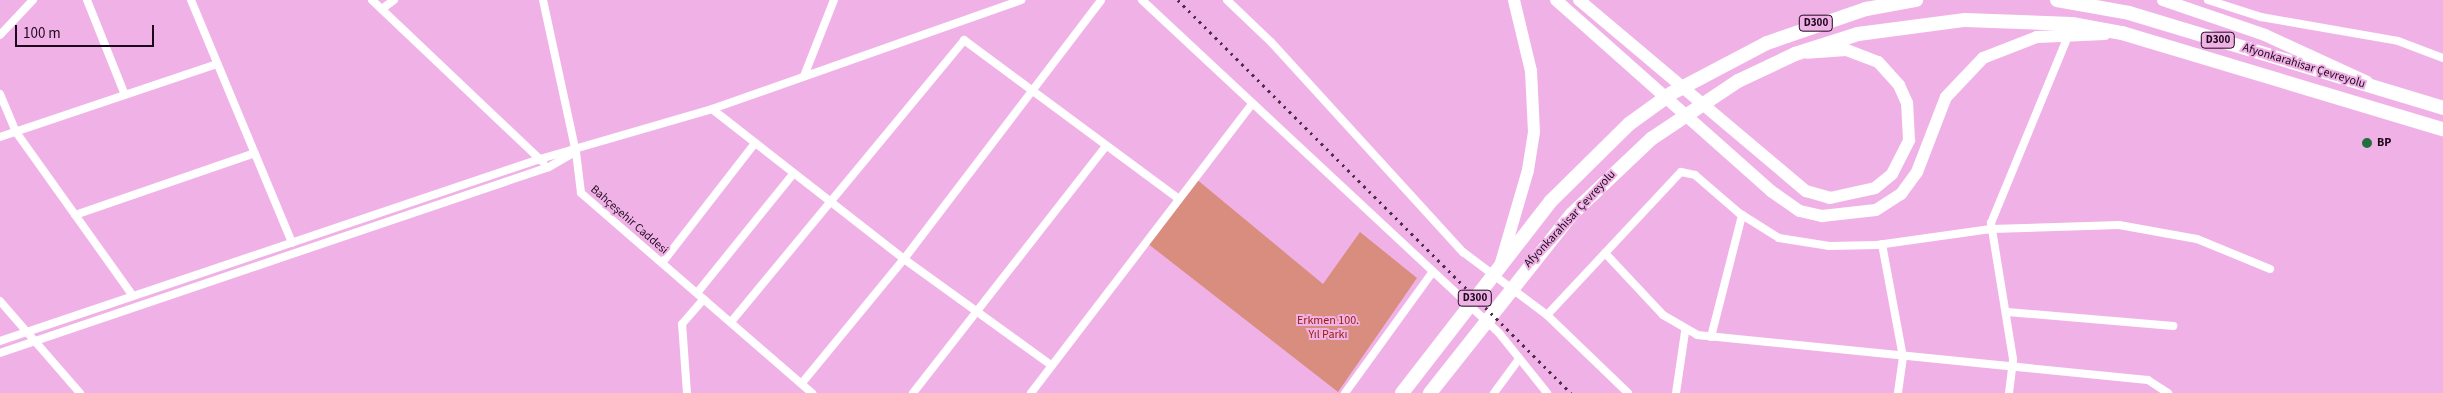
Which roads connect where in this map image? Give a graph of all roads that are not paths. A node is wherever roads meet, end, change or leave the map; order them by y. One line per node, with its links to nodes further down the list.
1 (34, 0): 22 (street)
2 (86, 0): 30 (street)
3 (190, 0): 25 (street)
4 (372, 0): 19 (street)
5 (394, 0): 19 (street)
6 (543, 0): 39 (street, Bahçeşehir Caddesi)
7 (834, 0): 26 (street)
8 (1021, 0): 26 (street)
9 (1101, 0): 28 (street)
10 (1142, 0): 31 (street)
11 (1227, 0): 63 (street)
12 (1514, 0): 54 (main road)
13 (1556, 0): 21 (main road)
14 (1579, 0): 23 (main road)
15 (1916, 0): 54 (highway, Afyonkarahisar Çevreyolu / D300)
16 (2057, 0): 27 (highway, Afyonkarahisar Çevreyolu / D300)
17 (2163, 0): 27 (main road)
18 (2208, 0): 24 (street)
19 (382, 9): 41 (street)
20 (2122, 33): 21 (main road); 23 (highway, Afyonkarahisar Çevreyolu / D300); 34 (highway, D300)
21 (2069, 34): 48 (street)
22 (0, 35)
23 (1795, 54): 84 (highway, Afyonkarahisar Çevreyolu / D300)
24 (2443, 58)
25 (217, 64): 30 (street); 40 (street)
26 (804, 76): 33 (street)
27 (2377, 88): 32 (highway, D300)
28 (1034, 92): 38 (street); 45 (street); 52 (street)
29 (0, 94): 35 (street)
30 (126, 95): 35 (street)
31 (1252, 104): 44 (street); 56 (street)
32 (2443, 108)
33 (712, 109): 37 (street); 39 (street)
34 (2443, 129)
35 (16, 132): 36 (street); 46 (street)
36 (0, 137)
37 (755, 143): 43 (street); 53 (street)
38 (1106, 146): 44 (street); 61 (street)
39 (576, 152): 41 (street); 42 (street); 53 (street, Bahçeşehir Caddesi)
40 (255, 153): 46 (street); 49 (street)
41 (540, 159): 42 (street); 49 (street)
42 (549, 167): 70 (street)
43 (794, 173): 45 (street); 57 (street)
44 (1179, 199): 74 (street)
45 (830, 202): 52 (street); 64 (street)
46 (75, 215): 58 (street)
47 (1742, 215): 50 (street); 51 (street); 68 (street)
48 (1991, 229): 50 (street); 55 (street); 62 (street)
49 (292, 242): 58 (street)
50 (1882, 244): 72 (street)
51 (1605, 253): 63 (street); 66 (street)
52 (904, 259): 61 (street); 76 (street)
53 (662, 263): 57 (street, Bahçeşehir Caddesi)
54 (1500, 266): 83 (highway, Afyonkarahisar Çevreyolu / D300)
55 (2270, 269)
56 (1432, 273): 73 (street); 82 (street)
57 (697, 294): 59 (street, Bahçeşehir Caddesi)
58 (133, 296): 67 (street)
59 (704, 299): 64 (street, Bahçeşehir Caddesi); 78 (street)
60 (0, 301): 67 (street)
61 (980, 312): 74 (street); 80 (street)
62 (2007, 312): 65 (street); 75 (street)
63 (1547, 315): 87 (street)
64 (731, 322): 76 (street, Bahçeşehir Caddesi)
65 (2173, 326)
66 (1685, 332): 68 (street); 88 (street)
67 (25, 333): 69 (street); 70 (street)
68 (1712, 337): 72 (street)
69 (0, 341)
70 (36, 341): 71 (street); 77 (street)
71 (0, 353)
72 (1903, 357): 75 (street); 89 (street)
73 (1519, 359): 85 (street); 86 (street)
74 (1051, 365): 81 (street)
75 (2012, 366): 90 (street); 91 (street)
76 (802, 383): 79 (street, Bahçeşehir Caddesi)
77 (80, 393)
78 (687, 393)
79 (812, 393)
80 (913, 393)
81 (1030, 393)
82 (1345, 393)
83 (1402, 393)
84 (1430, 393)
85 (1494, 393)
86 (1547, 393)
87 (1628, 393)
88 (1676, 393)
89 (1898, 393)
90 (2009, 393)
91 (2168, 393)

